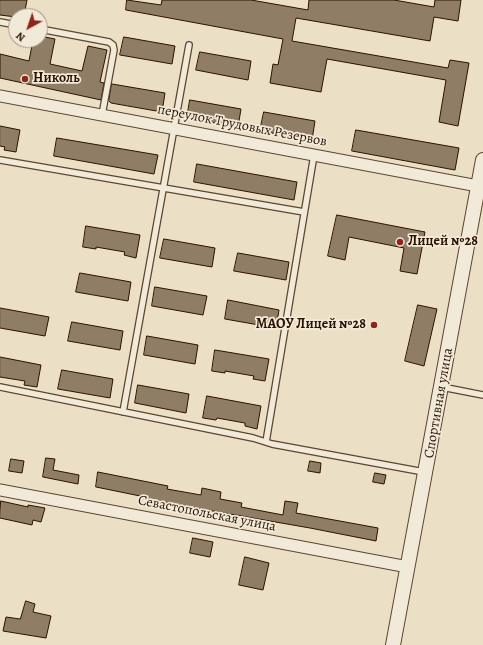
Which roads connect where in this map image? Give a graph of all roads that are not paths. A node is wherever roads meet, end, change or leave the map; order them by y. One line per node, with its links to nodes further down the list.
1 (48, 31): 4 (lane)
2 (189, 45): 5 (lane)
3 (0, 96): 4 (street, переулок Трудовых Резервов)
4 (102, 115): 5 (street, переулок Трудовых Резервов)
5 (174, 129): 6 (street, переулок Трудовых Резервов); 10 (lane)
6 (314, 155): 9 (street, переулок Трудовых Резервов); 11 (lane)
7 (0, 160): 10 (lane)
8 (483, 160): 9 (street, Спортивная улица)
9 (478, 186): 13 (street, Спортивная улица)
10 (163, 188): 11 (lane); 15 (lane)
11 (304, 212): 16 (lane)
12 (0, 387): 15 (lane)
13 (442, 387): 14 (lane); 17 (street, Спортивная улица)
14 (483, 395)
15 (123, 412): 16 (lane)
16 (266, 442): 17 (lane)
17 (426, 472): 19 (street, Спортивная улица)
18 (0, 490): 19 (street, Севастопольская улица)
19 (408, 567): 20 (street, Спортивная улица)
20 (393, 645)

